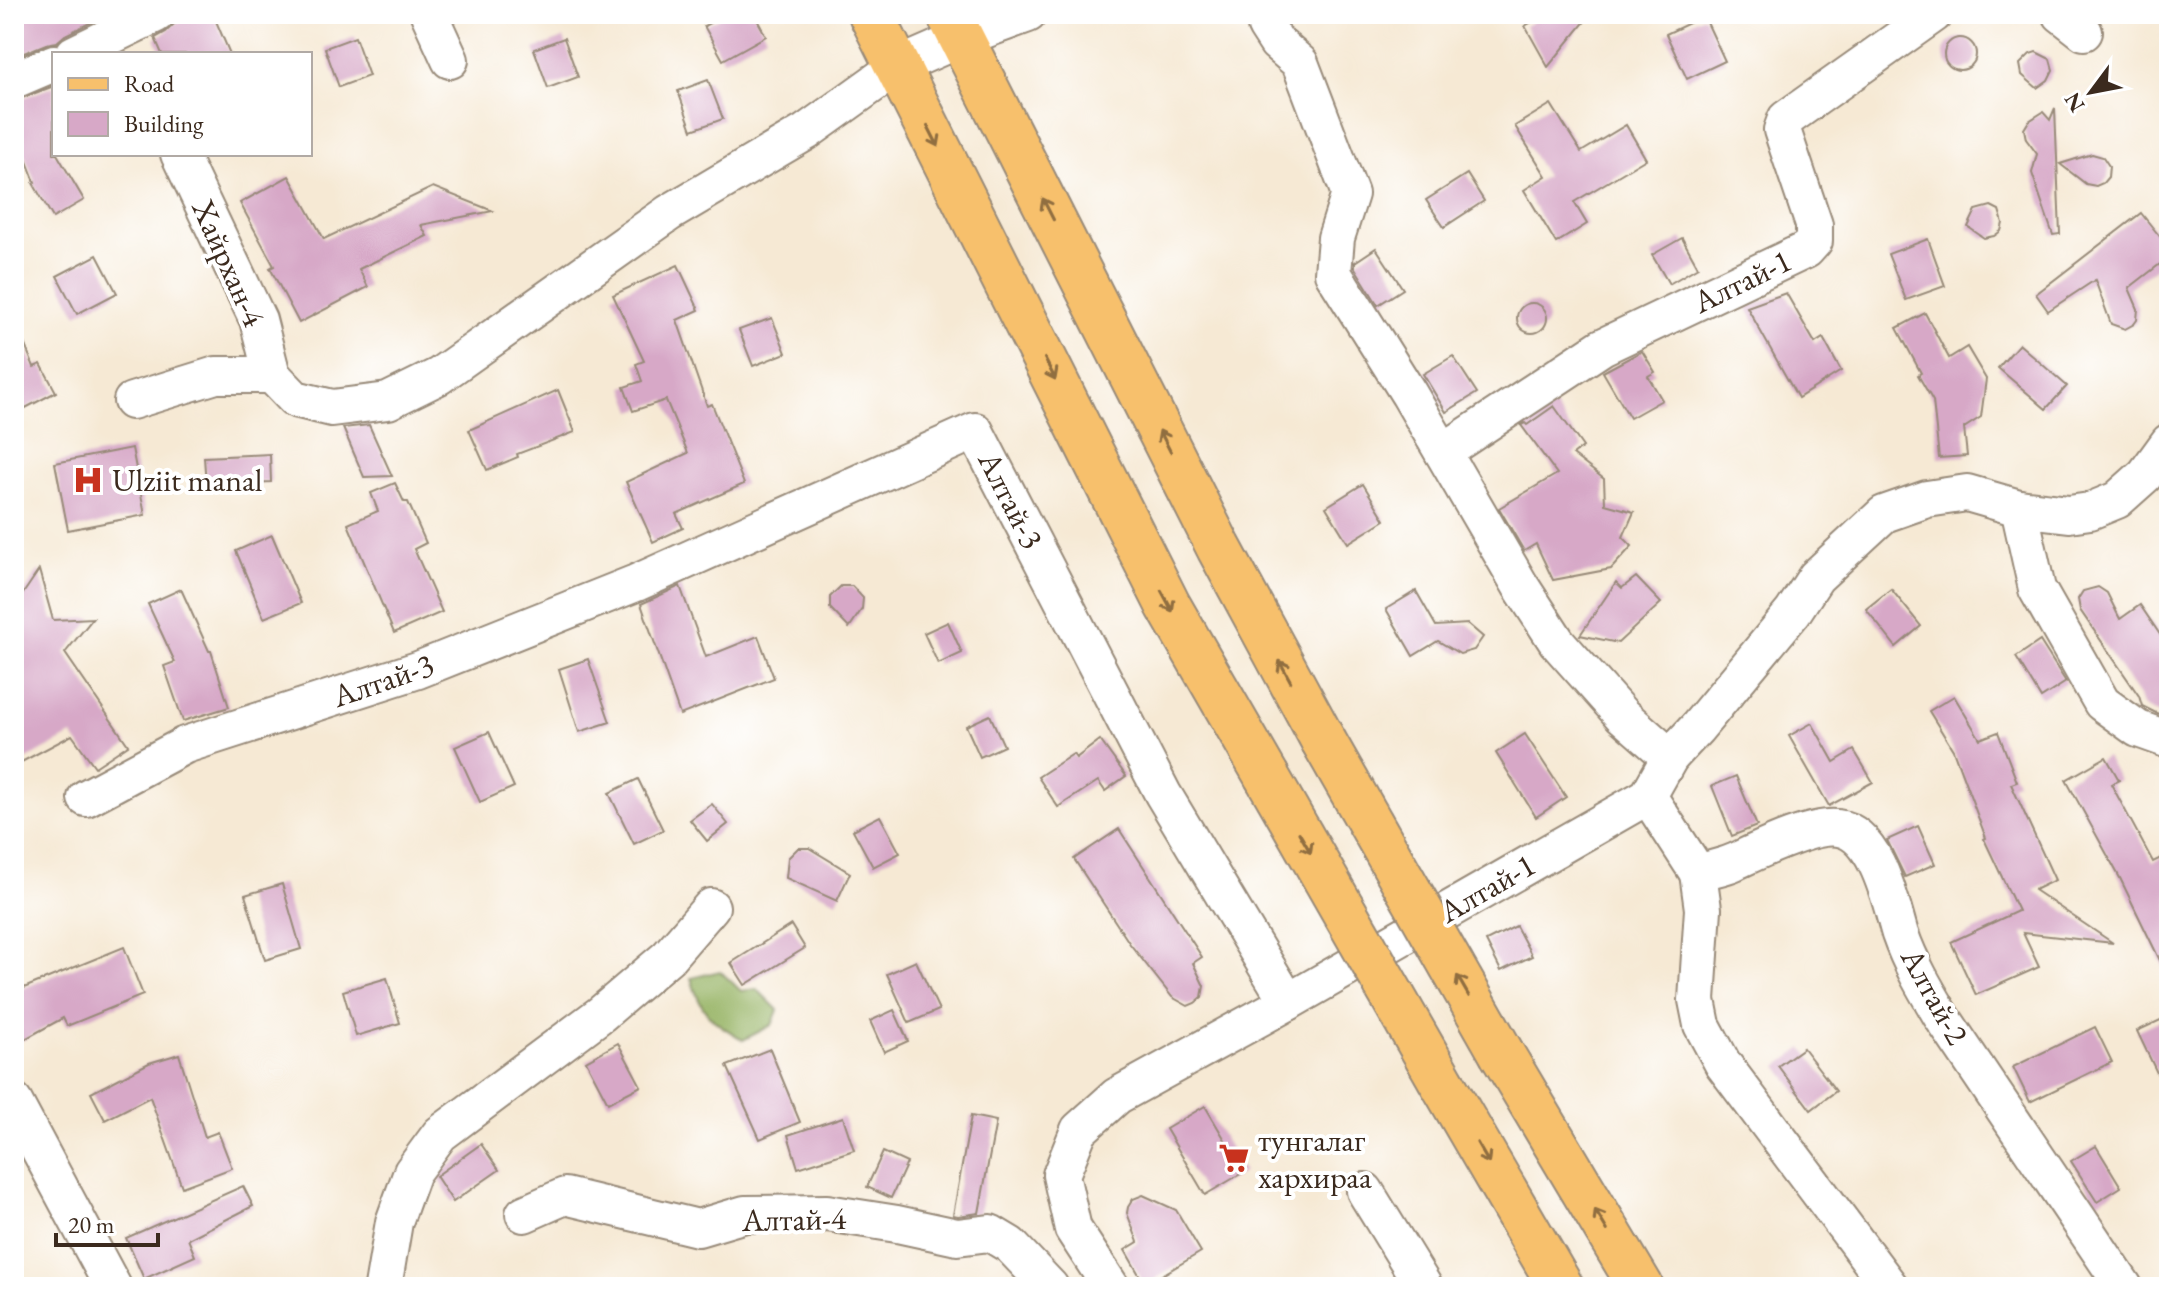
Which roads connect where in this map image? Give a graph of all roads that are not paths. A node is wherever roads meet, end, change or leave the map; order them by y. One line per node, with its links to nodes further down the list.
1 (156, 14): 8 (street)
2 (429, 14): 10 (street)
3 (871, 14): 12 (main road)
4 (1028, 14): 7 (street)
5 (1270, 14): 18 (street)
6 (1934, 14): 18 (street, Алтай-1)
7 (956, 26): 12 (street); 36 (main road, one-way to 7, bridge)
8 (124, 32): 9 (street)
9 (79, 52)
10 (450, 60)
11 (52, 64): 13 (street)
12 (898, 66): 15 (street); 35 (main road, one-way to 35, bridge)
13 (14, 80)
14 (180, 156): 15 (street, Хайрхан-4)
15 (272, 375): 16 (street)
16 (132, 401)
17 (2169, 442): 19 (street)
18 (1443, 452): 21 (street)
19 (2019, 508): 20 (street); 21 (street)
20 (2169, 740)
21 (1670, 757): 22 (street)
22 (1648, 796): 24 (street); 26 (street, Алтай-1)
23 (86, 798): 26 (street, Алтай-3)
24 (1698, 873): 37 (street); 38 (street, Алтай-2)
25 (711, 907): 31 (street)
26 (1288, 1002): 33 (street)
27 (14, 1102): 30 (street)
28 (1365, 1191): 34 (street)
29 (524, 1214): 32 (street, Алтай-4)
30 (113, 1287)
31 (383, 1287)
32 (1050, 1287)
33 (1111, 1287)
34 (1424, 1287)
35 (1561, 1287)
36 (1641, 1287)
37 (1890, 1287)
38 (2124, 1287)

